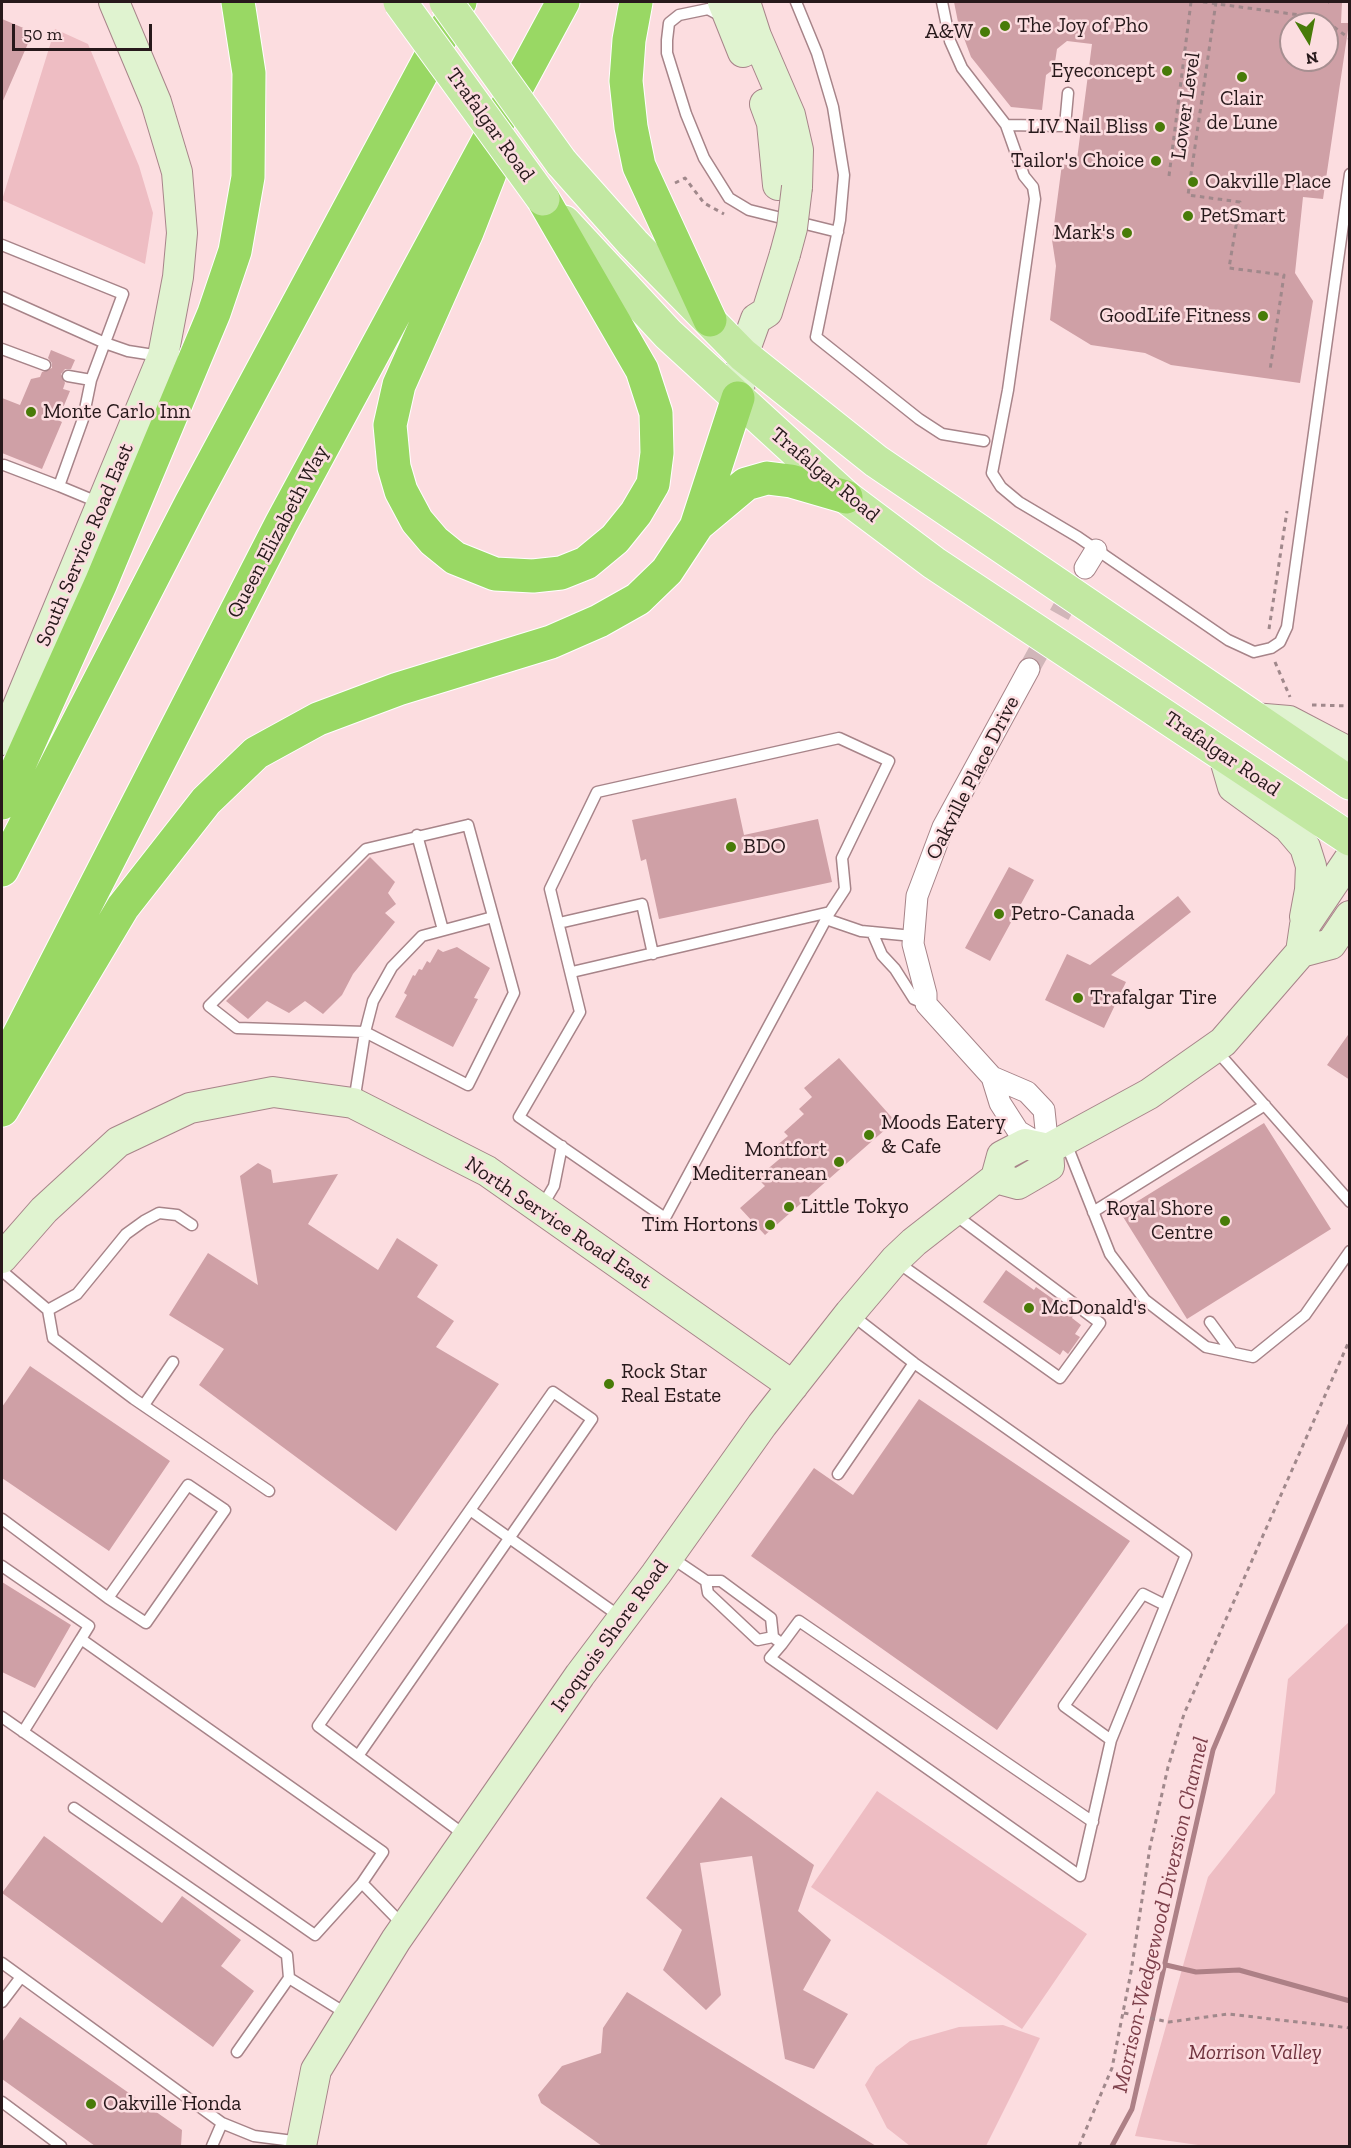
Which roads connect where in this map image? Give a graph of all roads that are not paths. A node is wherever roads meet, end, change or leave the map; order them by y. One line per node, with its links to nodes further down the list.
1 (114, 2): 23 (street, South Service Road East)
2 (238, 2): 42 (highway)
3 (400, 2): 15 (main road, Trafalgar Road, bridge)
4 (446, 2): 19 (main road, Trafalgar Road, bridge)
5 (460, 2): 46 (highway)
6 (563, 2): 11 (highway, Queen Elizabeth Way)
7 (636, 2): 19 (highway)
8 (796, 2): 16 (lane)
9 (942, 2): 13 (lane)
10 (732, 8): 16 (lane); 22 (street)
11 (542, 40): 15 (highway); 60 (highway, Queen Elizabeth Way)
12 (1068, 93): 13 (lane)
13 (1006, 125): 34 (lane)
14 (1350, 174): 34 (lane)
15 (543, 199): 27 (main road, Trafalgar Road)
16 (838, 232): 28 (lane)
17 (2, 245): 20 (lane)
18 (2, 297): 20 (lane)
19 (710, 320): 22 (main road, Trafalgar Road)
20 (105, 343): 23 (lane); 26 (lane)
21 (2, 349): 24 (lane)
22 (743, 355): 27 (street); 37 (main road, Trafalgar Road)
23 (163, 356): 32 (street, South Service Road East)
24 (45, 365)
25 (68, 376): 26 (lane)
26 (91, 380): 30 (lane)
27 (738, 398): 31 (main road, Trafalgar Road); 33 (highway)
28 (984, 441)
29 (4, 465): 30 (lane)
30 (59, 486): 32 (lane)
31 (846, 497): 33 (highway); 40 (main road, Trafalgar Road)
32 (102, 504): 38 (street, South Service Road East)
33 (696, 527): 64 (highway)
34 (1096, 550): 35 (street)
35 (1085, 568)
36 (1029, 669): 53 (street, Oakville Place Drive)
37 (1253, 718): 39 (street); 41 (main road, Trafalgar Road)
38 (2, 740)
39 (1350, 753)
40 (1224, 756): 44 (main road, Trafalgar Road); 54 (street)
41 (1350, 783)
42 (2, 802)
43 (417, 836): 49 (lane); 51 (lane); 58 (lane)
44 (1350, 839)
45 (1350, 858): 54 (street)
46 (2, 870)
47 (828, 916): 50 (lane); 52 (lane); 55 (lane); 66 (lane)
48 (1350, 916): 54 (street)
49 (494, 917): 51 (lane); 58 (lane)
50 (559, 923): 55 (lane); 56 (lane)
51 (443, 930): 58 (lane)
52 (872, 932): 53 (lane); 57 (lane)
53 (913, 936): 57 (street, Oakville Place Drive)
54 (1303, 938): 59 (street)
55 (652, 954): 56 (lane)
56 (572, 972): 66 (lane)
57 (926, 1004): 61 (street)
58 (365, 1032): 62 (lane)
59 (1215, 1049): 63 (lane); 65 (street)
60 (2, 1068)
61 (992, 1077): 65 (street); 65 (street)
62 (354, 1103): 68 (street, North Service Road East); 73 (street, North Service Road East)
63 (1265, 1105): 67 (lane); 70 (lane)
64 (2, 1110)
65 (1056, 1145): 69 (street, Iroquois Shore Road); 70 (lane)
66 (562, 1146): 68 (lane)
67 (1350, 1202)
68 (540, 1208): 82 (street, North Service Road East)
69 (951, 1212): 74 (street, Iroquois Shore Road); 74 (lane)
70 (1093, 1212): 79 (lane)
71 (192, 1225): 76 (lane)
72 (1350, 1251): 79 (lane)
73 (2, 1258)
74 (895, 1260): 77 (street, Iroquois Shore Road)
75 (2, 1270): 76 (lane)
76 (48, 1310): 83 (lane)
77 (850, 1313): 81 (lane); 82 (street, Iroquois Shore Road)
78 (1210, 1322): 79 (lane)
79 (1232, 1352)
80 (173, 1362): 83 (lane)
81 (914, 1363): 84 (lane); 93 (lane)
82 (794, 1386): 89 (street, Iroquois Shore Road)
83 (144, 1405): 85 (lane)
84 (838, 1474)
85 (269, 1491)
86 (470, 1510): 88 (lane); 88 (lane); 100 (lane)
87 (2, 1519): 92 (lane)
88 (510, 1538): 94 (lane); 100 (lane)
89 (669, 1556): 91 (lane); 94 (street, Iroquois Shore Road)
90 (2, 1566): 95 (lane)
91 (706, 1581): 96 (lane); 96 (lane)
92 (108, 1598): 92 (lane)
93 (1166, 1605): 99 (lane); 99 (lane)
94 (622, 1618): 103 (street, Iroquois Shore Road)
95 (81, 1640): 98 (lane); 104 (lane)
96 (778, 1640): 102 (lane); 102 (lane)
97 (2, 1718): 98 (lane)
98 (23, 1732): 104 (lane)
99 (1112, 1740): 102 (lane)
100 (358, 1756): 103 (lane)
101 (74, 1808): 108 (lane)
102 (1094, 1822)
103 (468, 1838): 105 (street, Iroquois Shore Road)
104 (362, 1883): 105 (lane)
105 (405, 1927): 110 (street, Iroquois Shore Road)
106 (2, 1964): 107 (lane)
107 (21, 1977): 109 (lane); 113 (lane)
108 (289, 1978): 110 (lane); 111 (lane)
109 (2, 2002)
110 (350, 2016): 114 (street, Iroquois Shore Road)
111 (237, 2052)
112 (2, 2102): 115 (lane)
113 (222, 2123): 114 (lane); 116 (lane)
114 (301, 2144)
115 (61, 2146)
116 (212, 2146)

